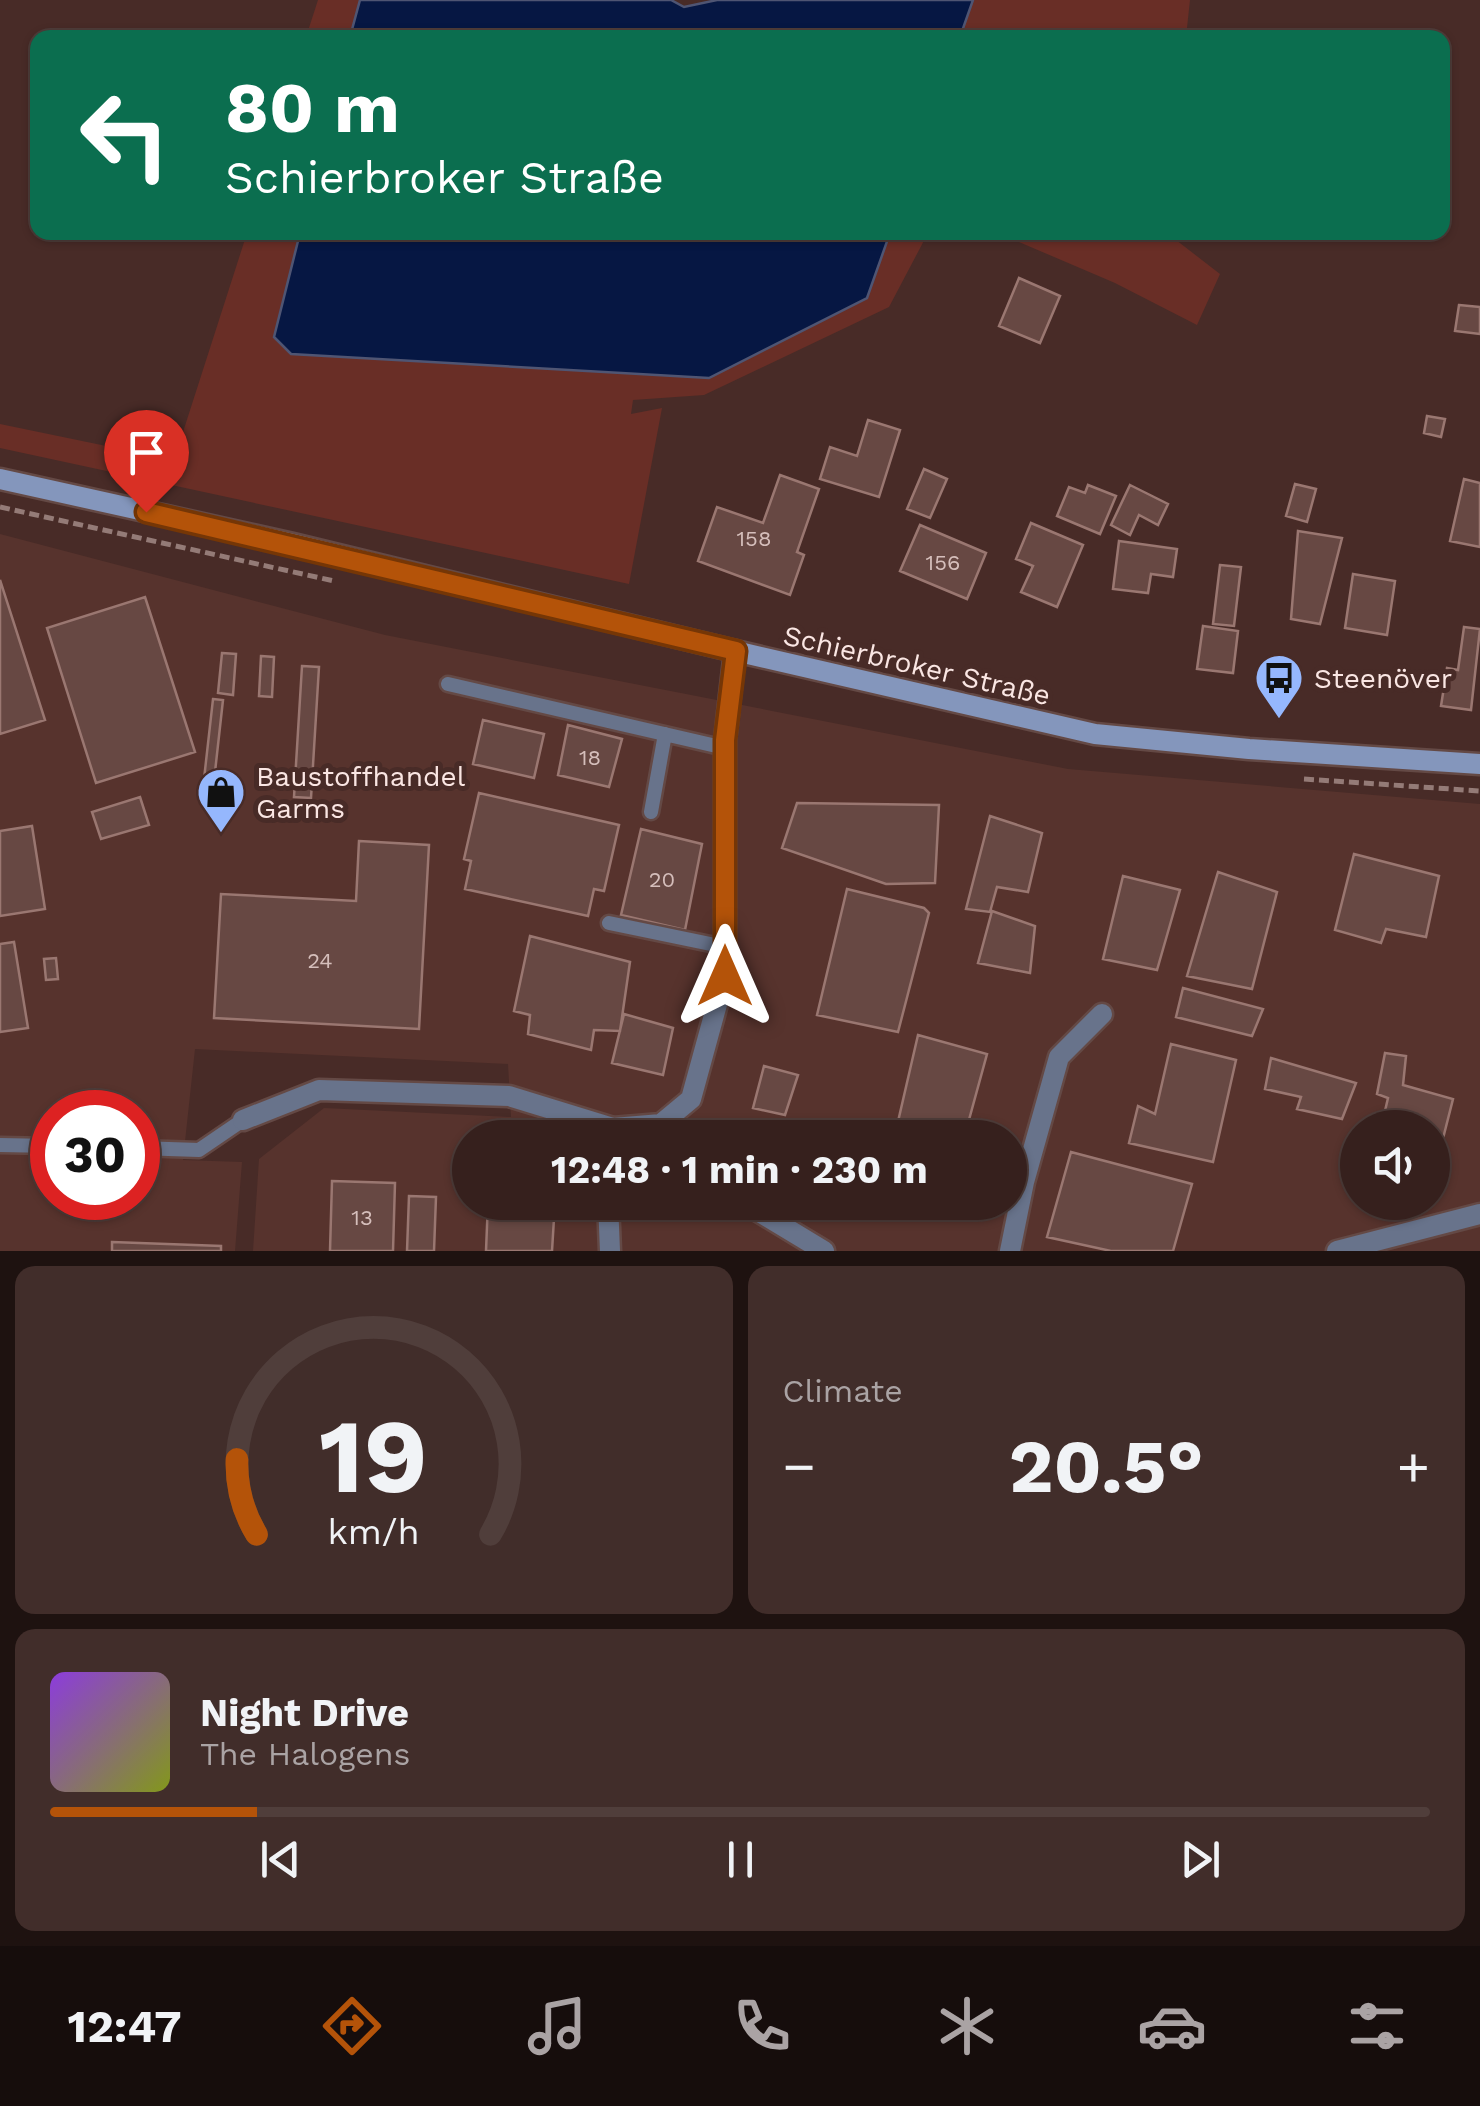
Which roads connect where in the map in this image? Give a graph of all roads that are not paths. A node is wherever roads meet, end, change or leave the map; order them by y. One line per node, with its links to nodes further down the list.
1 (0, 479): 2 (main road, Schierbroker Straße)
2 (736, 651): 5 (street); 6 (main road, Schierbroker Straße)
3 (448, 684): 4 (lane)
4 (665, 734): 5 (lane); 7 (lane)
5 (725, 748): 9 (street)
6 (1480, 764)
7 (651, 812)
8 (608, 924): 9 (lane)
9 (725, 947): 13 (street)
10 (1102, 1014): 22 (street)
11 (244, 1120): 12 (street); 16 (lane)
12 (576, 1120)
13 (674, 1120)
14 (0, 1146): 15 (lane)
15 (30, 1146)
16 (160, 1149)
17 (1480, 1214): 23 (street)
18 (609, 1220): 20 (street)
19 (773, 1220): 21 (street)
20 (610, 1251)
21 (824, 1251)
22 (1010, 1251)
23 (1337, 1251)

